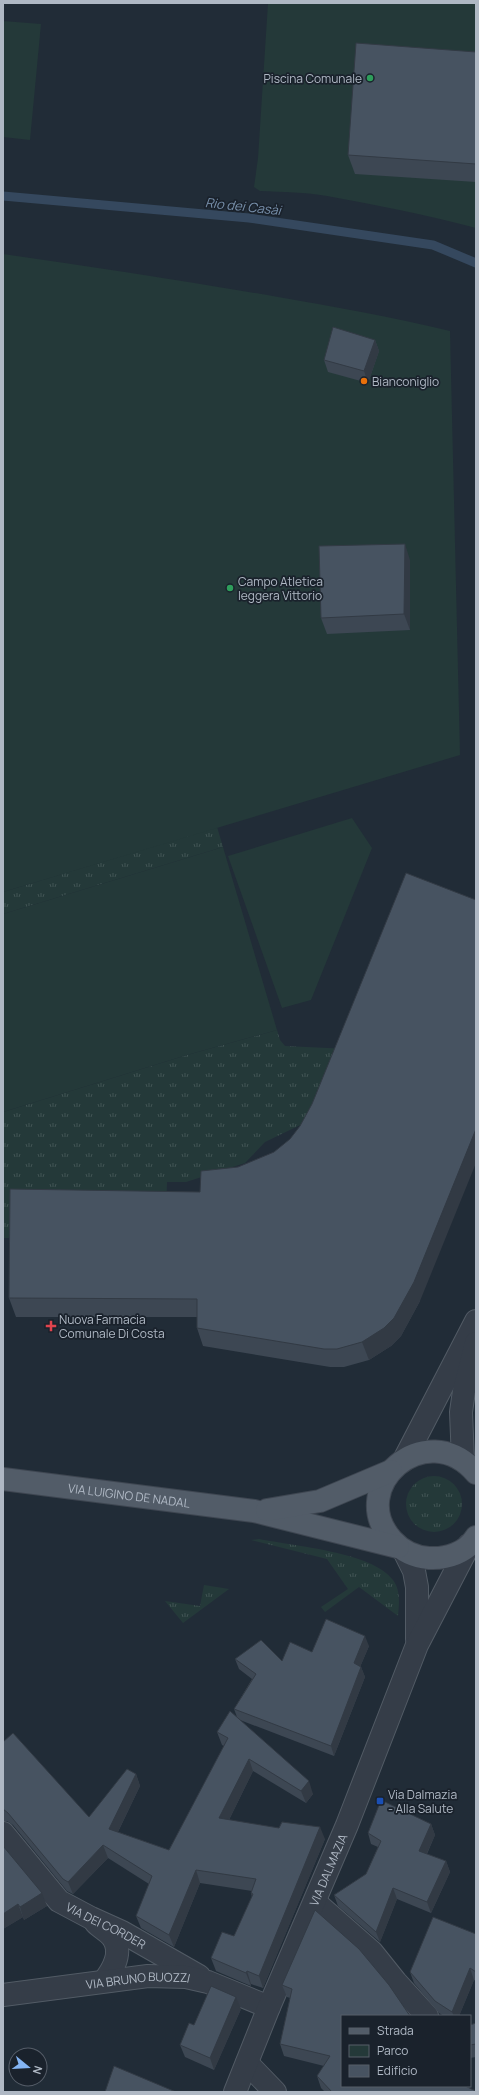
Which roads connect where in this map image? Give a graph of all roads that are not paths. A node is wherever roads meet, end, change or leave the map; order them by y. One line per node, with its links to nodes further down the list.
1 (476, 1321): 3 (street)
2 (476, 1343): 4 (street)
3 (398, 1465): 4 (main road, VIA LUIGINO DE NADAL); 6 (main road, VIA LUIGINO DE NADAL); 8 (main road)
4 (471, 1465)
5 (3, 1479): 6 (main road, VIA LUIGINO DE NADAL)
6 (254, 1511): 8 (main road, VIA LUIGINO DE NADAL)
7 (474, 1540): 8 (main road, VIA LUIGINO DE NADAL); 9 (street, VIA DALMAZIA)
8 (401, 1549): 9 (street, VIA DALMAZIA)
9 (416, 1645): 11 (street, VIA DALMAZIA)
10 (3, 1833): 12 (street, VIA DEI CORDER)
11 (315, 1902): 16 (street, VIA DALMAZIA); 17 (street)
12 (91, 1918): 13 (street); 14 (street, VIA DEI CORDER)
13 (104, 1981): 14 (street, VIA BRUNO BUOZZI); 15 (street, VIA BRUNO BUOZZI)
14 (208, 1982): 16 (street, VIA BRUNO BUOZZI)
15 (3, 1995)
16 (269, 2007): 18 (street, VIA DALMAZIA)
17 (426, 2015)
18 (247, 2063): 19 (street, VIA DALMAZIA); 20 (street)
19 (235, 2092)
20 (275, 2092)

